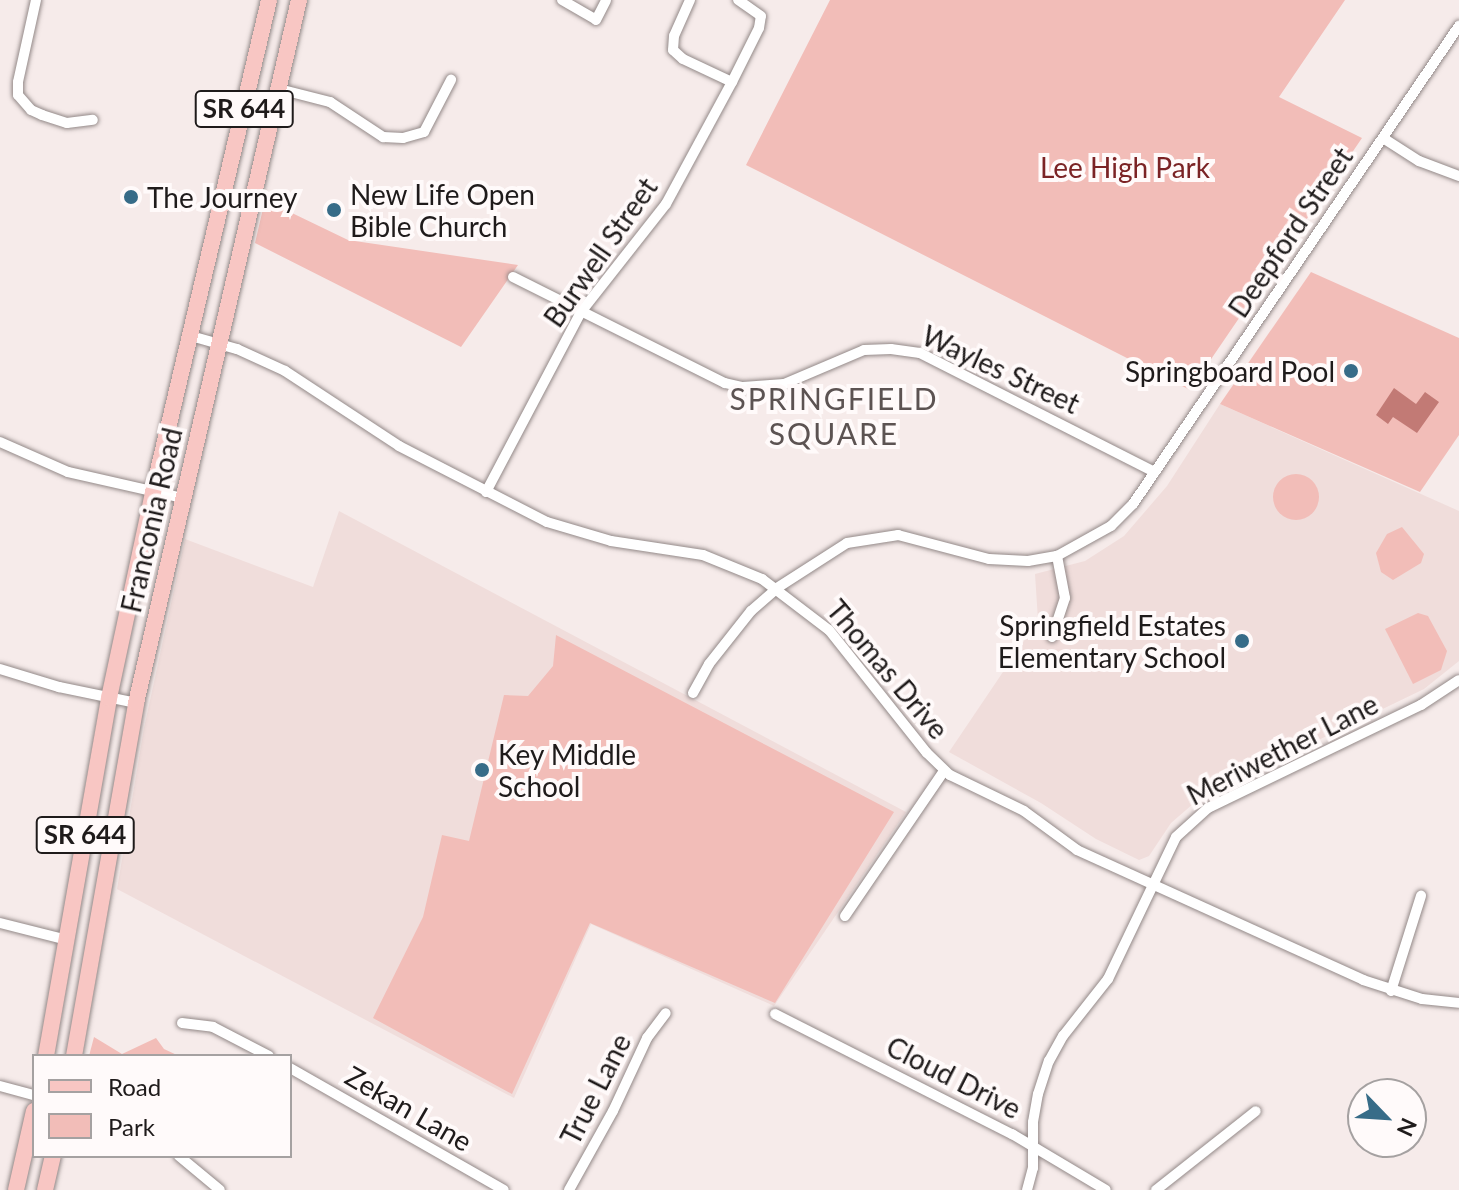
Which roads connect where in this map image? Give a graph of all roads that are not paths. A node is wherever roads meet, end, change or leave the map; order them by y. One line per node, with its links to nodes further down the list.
1 (36, 0): 12 (street)
2 (269, 0): 14 (main road, Franconia Road / SR 644)
3 (299, 0): 11 (main road, Franconia Road / SR 644)
4 (562, 0): 5 (street)
5 (606, 0)
6 (690, 0): 10 (street)
7 (738, 0): 10 (street, Burwell Street)
8 (1459, 26): 13 (street, Deepford Street)
9 (451, 80): 11 (street)
10 (732, 82): 18 (street, Burwell Street)
11 (279, 89): 15 (main road, Franconia Road / SR 644)
12 (93, 120)
13 (1383, 138): 16 (street); 22 (street, Deepford Street)
14 (236, 139): 15 (main road); 19 (main road, Franconia Road / SR 644)
15 (264, 153): 20 (main road, Franconia Road / SR 644)
16 (1459, 176)
17 (513, 277): 18 (street, Wayles Street)
18 (581, 312): 22 (street, Wayles Street); 24 (street, Burwell Street)
19 (191, 336): 20 (street, Thomas Drive); 23 (main road, Franconia Road / SR 644)
20 (220, 343): 24 (street, Thomas Drive); 25 (main road, Franconia Road / SR 644)
21 (0, 442): 23 (street)
22 (1155, 472): 26 (street, Deepford Street)
23 (153, 492): 25 (street); 32 (main road, Franconia Road / SR 644)
24 (486, 492): 27 (street, Thomas Drive)
25 (182, 498): 33 (main road, Franconia Road / SR 644)
26 (1057, 556): 27 (street, Deepford Street); 28 (street)
27 (777, 588): 31 (street, Deepford Street); 34 (street, Thomas Drive)
28 (1052, 637)
29 (0, 669): 32 (street)
30 (1459, 680): 35 (street, Meriwether Lane)
31 (693, 693)
32 (109, 698): 33 (street); 39 (main road, Franconia Road / SR 644)
33 (136, 703): 46 (main road, Franconia Road / SR 644)
34 (944, 771): 35 (street, Thomas Drive); 37 (street)
35 (1152, 884): 40 (street, Thomas Drive); 53 (street, Meriwether Lane)
36 (1421, 896): 40 (street)
37 (845, 916)
38 (0, 923): 39 (street)
39 (67, 940): 45 (main road, Franconia Road / SR 644)
40 (1391, 991): 41 (street, Thomas Drive)
41 (1459, 1003)
42 (666, 1013): 60 (street, True Lane)
43 (775, 1014): 53 (street, Cloud Drive)
44 (182, 1023): 47 (street)
45 (46, 1054)
46 (74, 1054)
47 (265, 1054)
48 (292, 1069): 59 (street, Zekan Lane)
49 (0, 1086): 50 (street)
50 (32, 1094)
51 (1256, 1111): 63 (street)
52 (32, 1120): 56 (main road)
53 (1034, 1146): 61 (street, Meriwether Lane); 62 (street, Cloud Drive)
54 (53, 1158): 57 (main road)
55 (181, 1158): 58 (street)
56 (16, 1190)
57 (45, 1190)
58 (220, 1190)
59 (504, 1190)
60 (569, 1190)
61 (1027, 1190)
62 (1106, 1190)
63 (1156, 1190)

